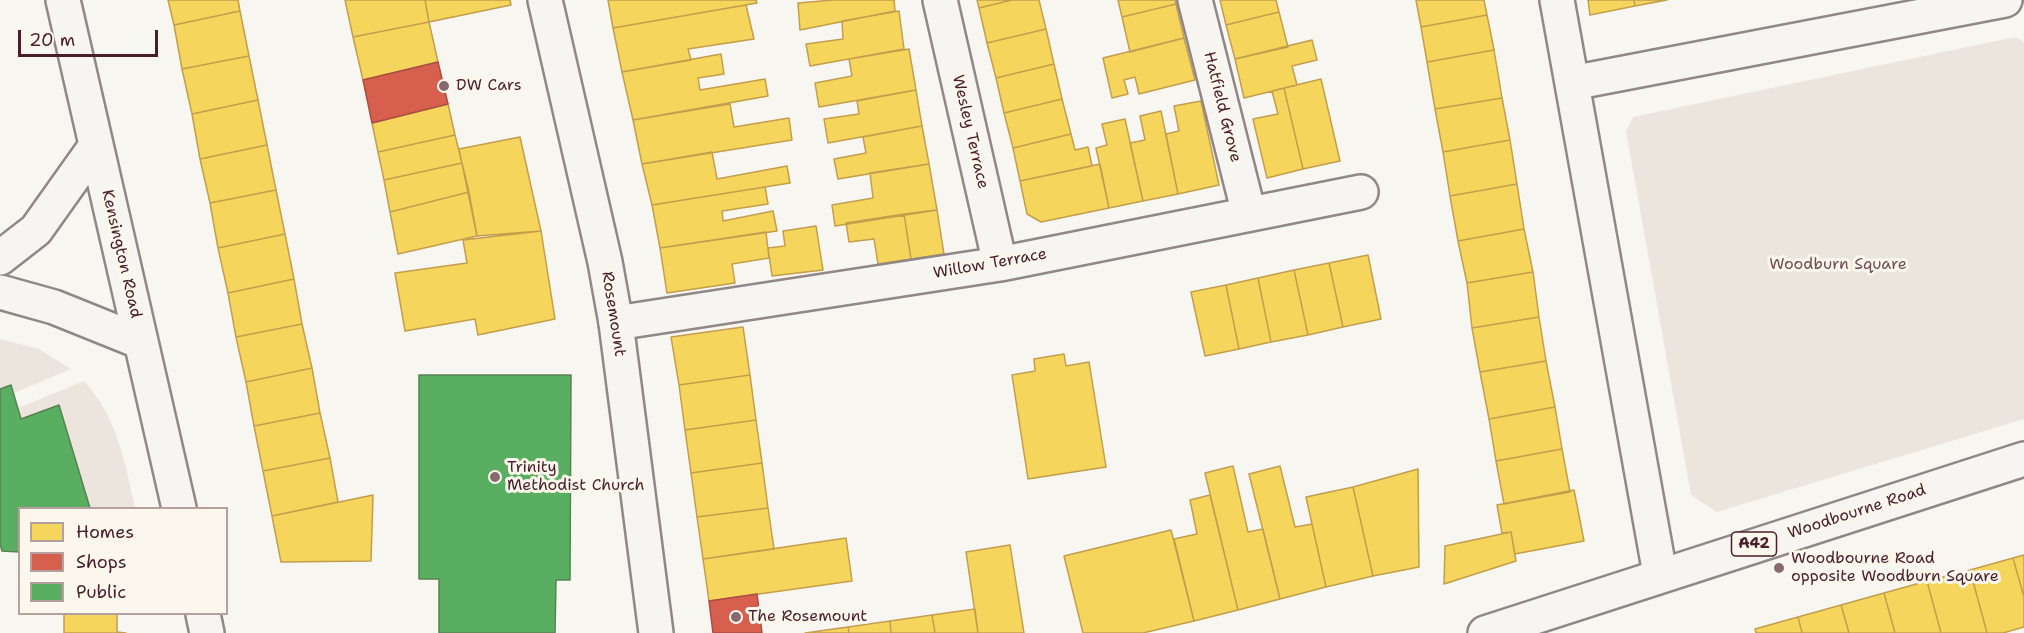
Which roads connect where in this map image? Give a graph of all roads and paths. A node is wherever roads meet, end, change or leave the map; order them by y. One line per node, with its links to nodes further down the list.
1 (63, 0): 8 (street, Kensington Road)
2 (545, 0): 14 (street, Rosemount)
3 (940, 0): 12 (street, Wesley Terrace)
4 (1196, 0): 10 (street, Hatfield Grove)
5 (1557, 0): 7 (street)
6 (2005, 0): 7 (street)
7 (1572, 83): 18 (street)
8 (95, 147): 11 (street); 15 (street, Kensington Road)
9 (1361, 192): 10 (street, Willow Terrace)
10 (1249, 214): 12 (street, Willow Terrace)
11 (0, 258)
12 (1000, 264): 14 (street, Willow Terrace)
13 (0, 292): 15 (street)
14 (616, 323): 21 (street, Rosemount)
15 (141, 342): 17 (street, Kensington Road)
16 (2024, 459): 18 (street, Woodbourne Road / A42)
17 (179, 507)
18 (1660, 574): 22 (street, Woodbourne Road / A42)
19 (202, 615): 20 (street)
20 (207, 633)
21 (656, 633)
22 (1485, 633)

